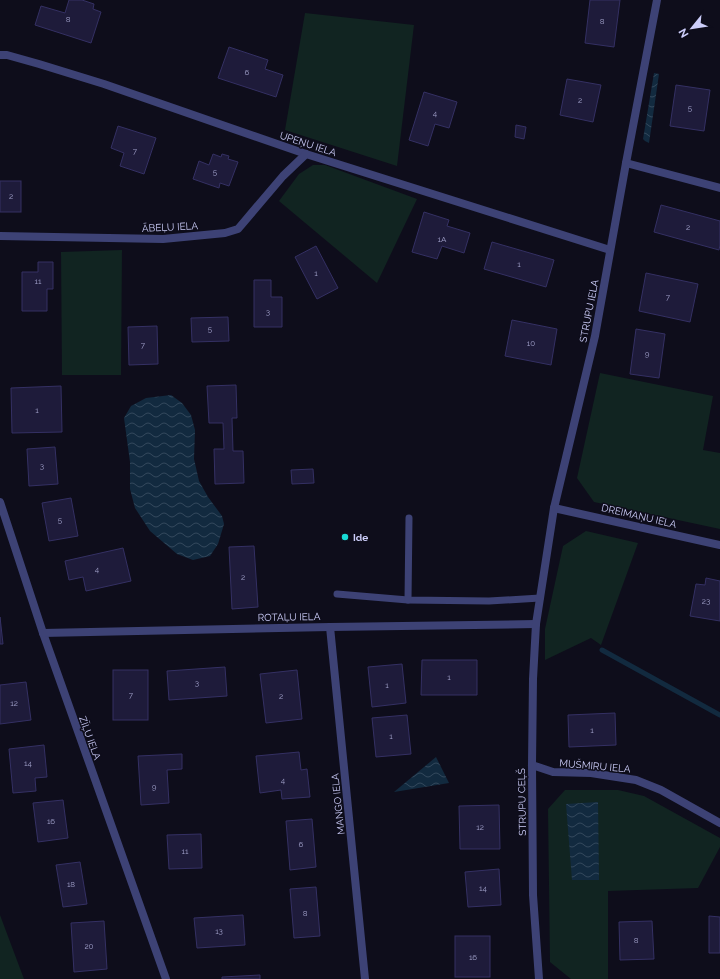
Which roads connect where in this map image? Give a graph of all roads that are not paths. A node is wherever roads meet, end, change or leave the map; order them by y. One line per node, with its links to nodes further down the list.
1 (657, 0): 4 (street, STRUPU IELA)
2 (0, 56): 3 (street, UPEŅU IELA)
3 (306, 154): 6 (street, ĀBEĻU IELA); 7 (street, UPEŅU IELA)
4 (626, 163): 5 (street); 7 (street, STRUPU IELA)
5 (720, 188)
6 (0, 236)
7 (610, 250): 9 (street, STRUPU IELA)
8 (0, 502): 17 (street, ZĪĻU IELA)
9 (554, 508): 11 (street, DREIMAŅU IELA); 13 (street, STRUPU IELA)
10 (409, 518): 14 (lane)
11 (720, 545)
12 (337, 594): 14 (lane)
13 (540, 598): 14 (lane); 15 (street, STRUPU IELA)
14 (408, 600)
15 (536, 624): 16 (street, ROTAĻU IELA); 18 (street, STRUPU CEĻŠ)
16 (330, 627): 17 (street, ROTAĻU IELA); 21 (street, MANGO IELA)
17 (42, 633): 20 (street, ZĪĻU IELA)
18 (532, 765): 19 (street, MUŠMIRU IELA); 22 (street, STRUPU CEĻŠ)
19 (720, 823)
20 (166, 979)
21 (365, 979)
22 (539, 979)

